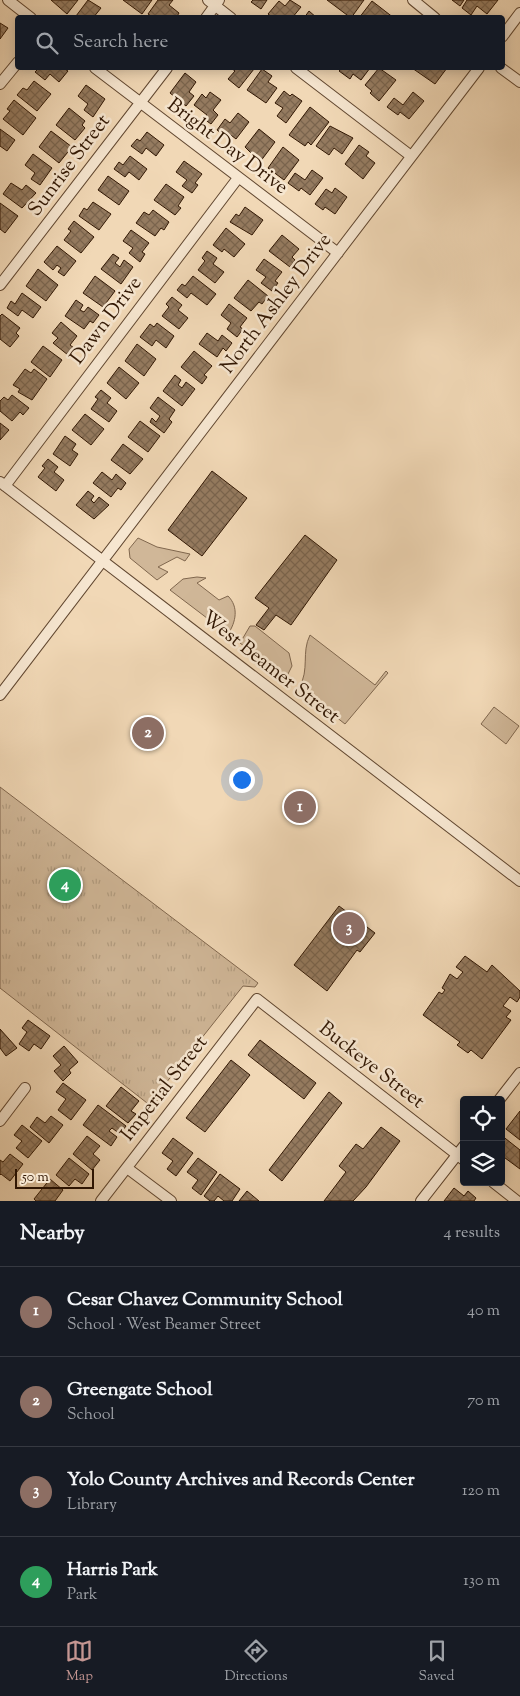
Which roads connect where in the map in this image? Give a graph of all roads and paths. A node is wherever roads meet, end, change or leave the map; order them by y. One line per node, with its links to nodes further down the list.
1 (8, 0): 5 (street)
2 (412, 0): 8 (street)
3 (214, 2): 6 (street); 7 (street)
4 (520, 13): 9 (street)
5 (28, 15)
6 (208, 15)
7 (228, 15)
8 (432, 15)
9 (505, 32)
10 (15, 66): 17 (street)
11 (98, 70): 18 (street, Bright Day Drive)
12 (165, 70): 18 (street, Sunrise Street)
13 (299, 70): 19 (street)
14 (477, 70): 19 (street, North Ashley Drive)
15 (504, 70): 16 (street)
16 (520, 82)
17 (0, 84)
18 (140, 103): 20 (street, Bright Day Drive); 22 (street, Sunrise Street)
19 (411, 156): 21 (street, North Ashley Drive)
20 (238, 178): 21 (street, Bright Day Drive); 23 (street, Dawn Drive)
21 (338, 253): 24 (street, North Ashley Drive)
22 (0, 285)
23 (2, 484): 24 (street, West Beamer Street)
24 (102, 562): 25 (street, North Ashley Drive); 26 (street, West Beamer Street)
25 (0, 695)
26 (520, 881)
27 (257, 999): 32 (street, Buckeye Street); 33 (street, Imperial Street)
28 (520, 1073): 30 (street)
29 (25, 1088): 31 (street)
30 (502, 1096)
31 (0, 1121)
32 (460, 1157): 37 (street)
33 (127, 1168): 35 (street, Imperial Street); 36 (street)
34 (498, 1186): 38 (street)
35 (102, 1201)
36 (171, 1201)
37 (421, 1201)
38 (517, 1201)

